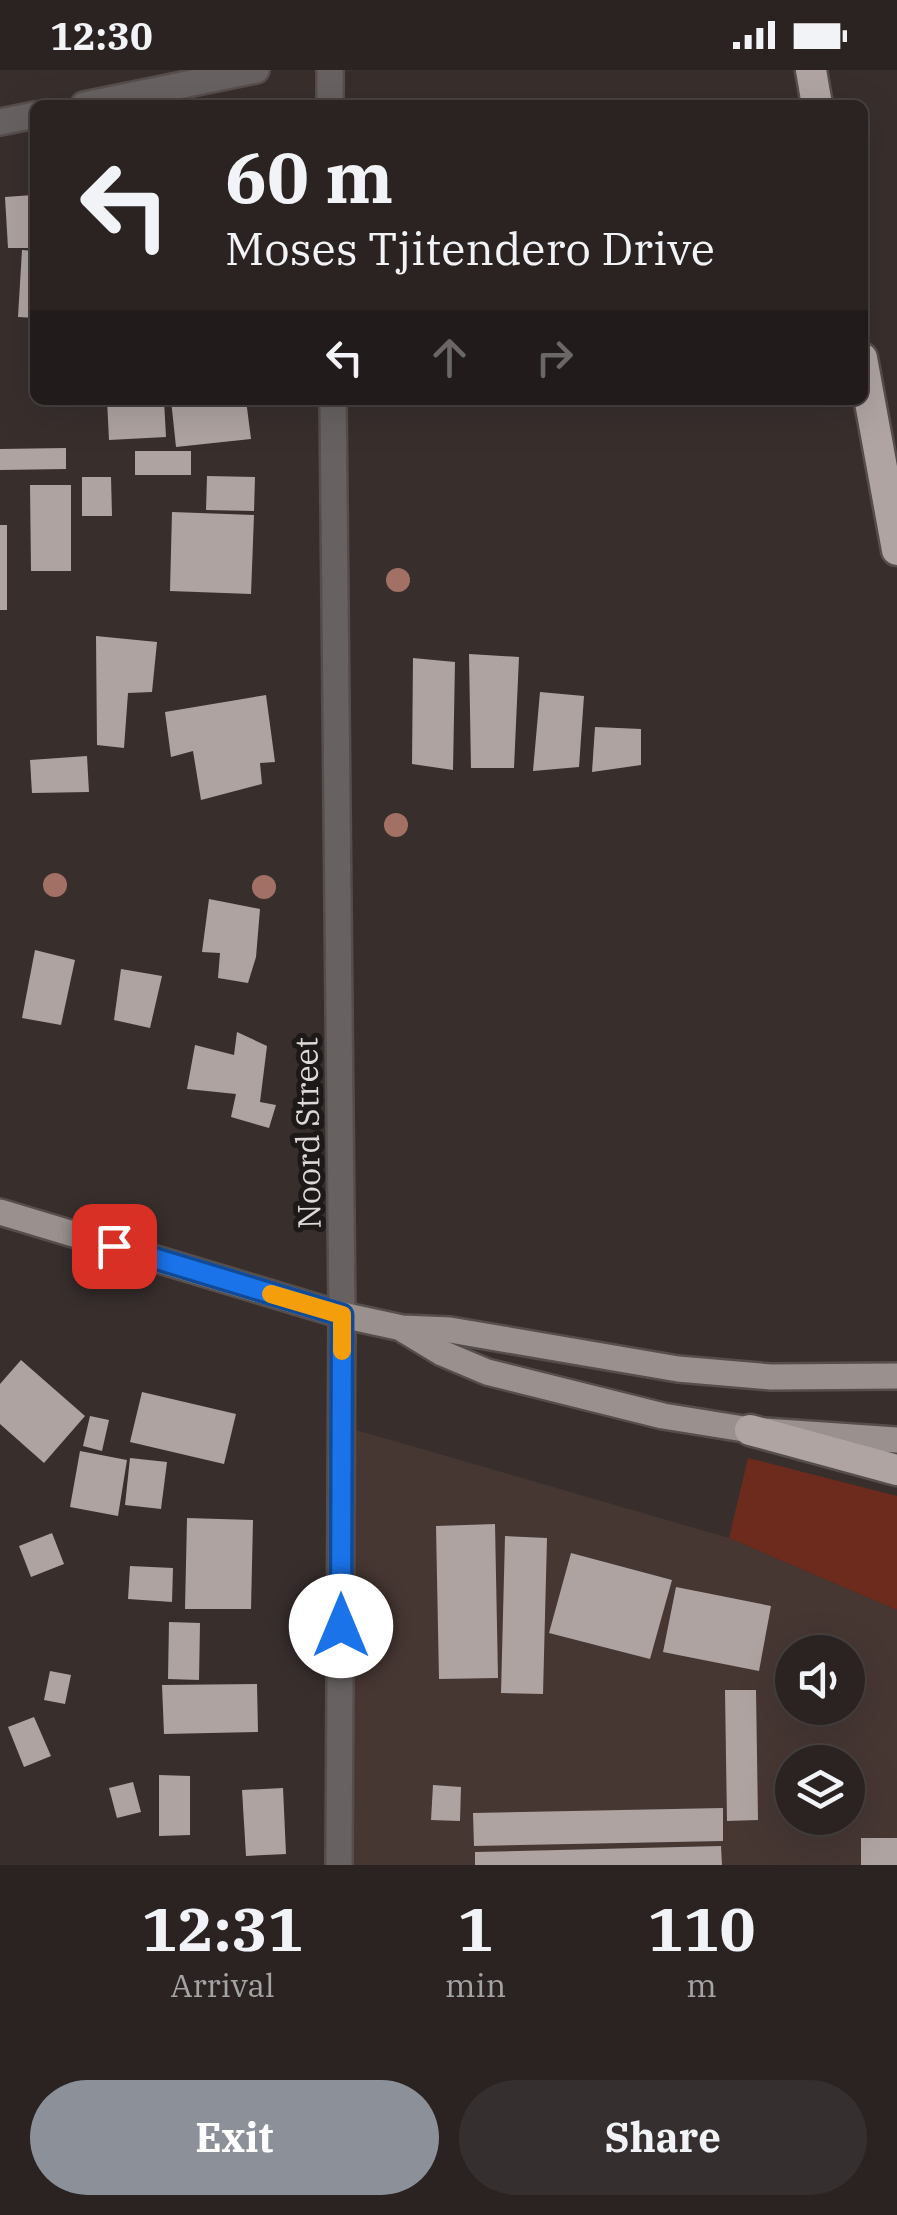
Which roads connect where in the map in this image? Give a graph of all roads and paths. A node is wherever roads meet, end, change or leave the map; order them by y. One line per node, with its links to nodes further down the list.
1 (256, 70): 4 (street)
2 (330, 70): 5 (street)
3 (811, 70): 6 (highway)
4 (109, 100)
5 (330, 100)
6 (816, 100)
7 (30, 116): 8 (street)
8 (0, 122)
9 (868, 391): 11 (highway)
10 (333, 405): 13 (street, Noord Street)
11 (897, 550)
12 (0, 1212): 13 (main road)
13 (342, 1315): 14 (main road); 19 (street, Noord Street)
14 (402, 1328): 15 (main road); 16 (main road)
15 (897, 1376)
16 (750, 1430): 17 (main road); 18 (highway)
17 (897, 1440)
18 (897, 1470)
19 (340, 1865)

